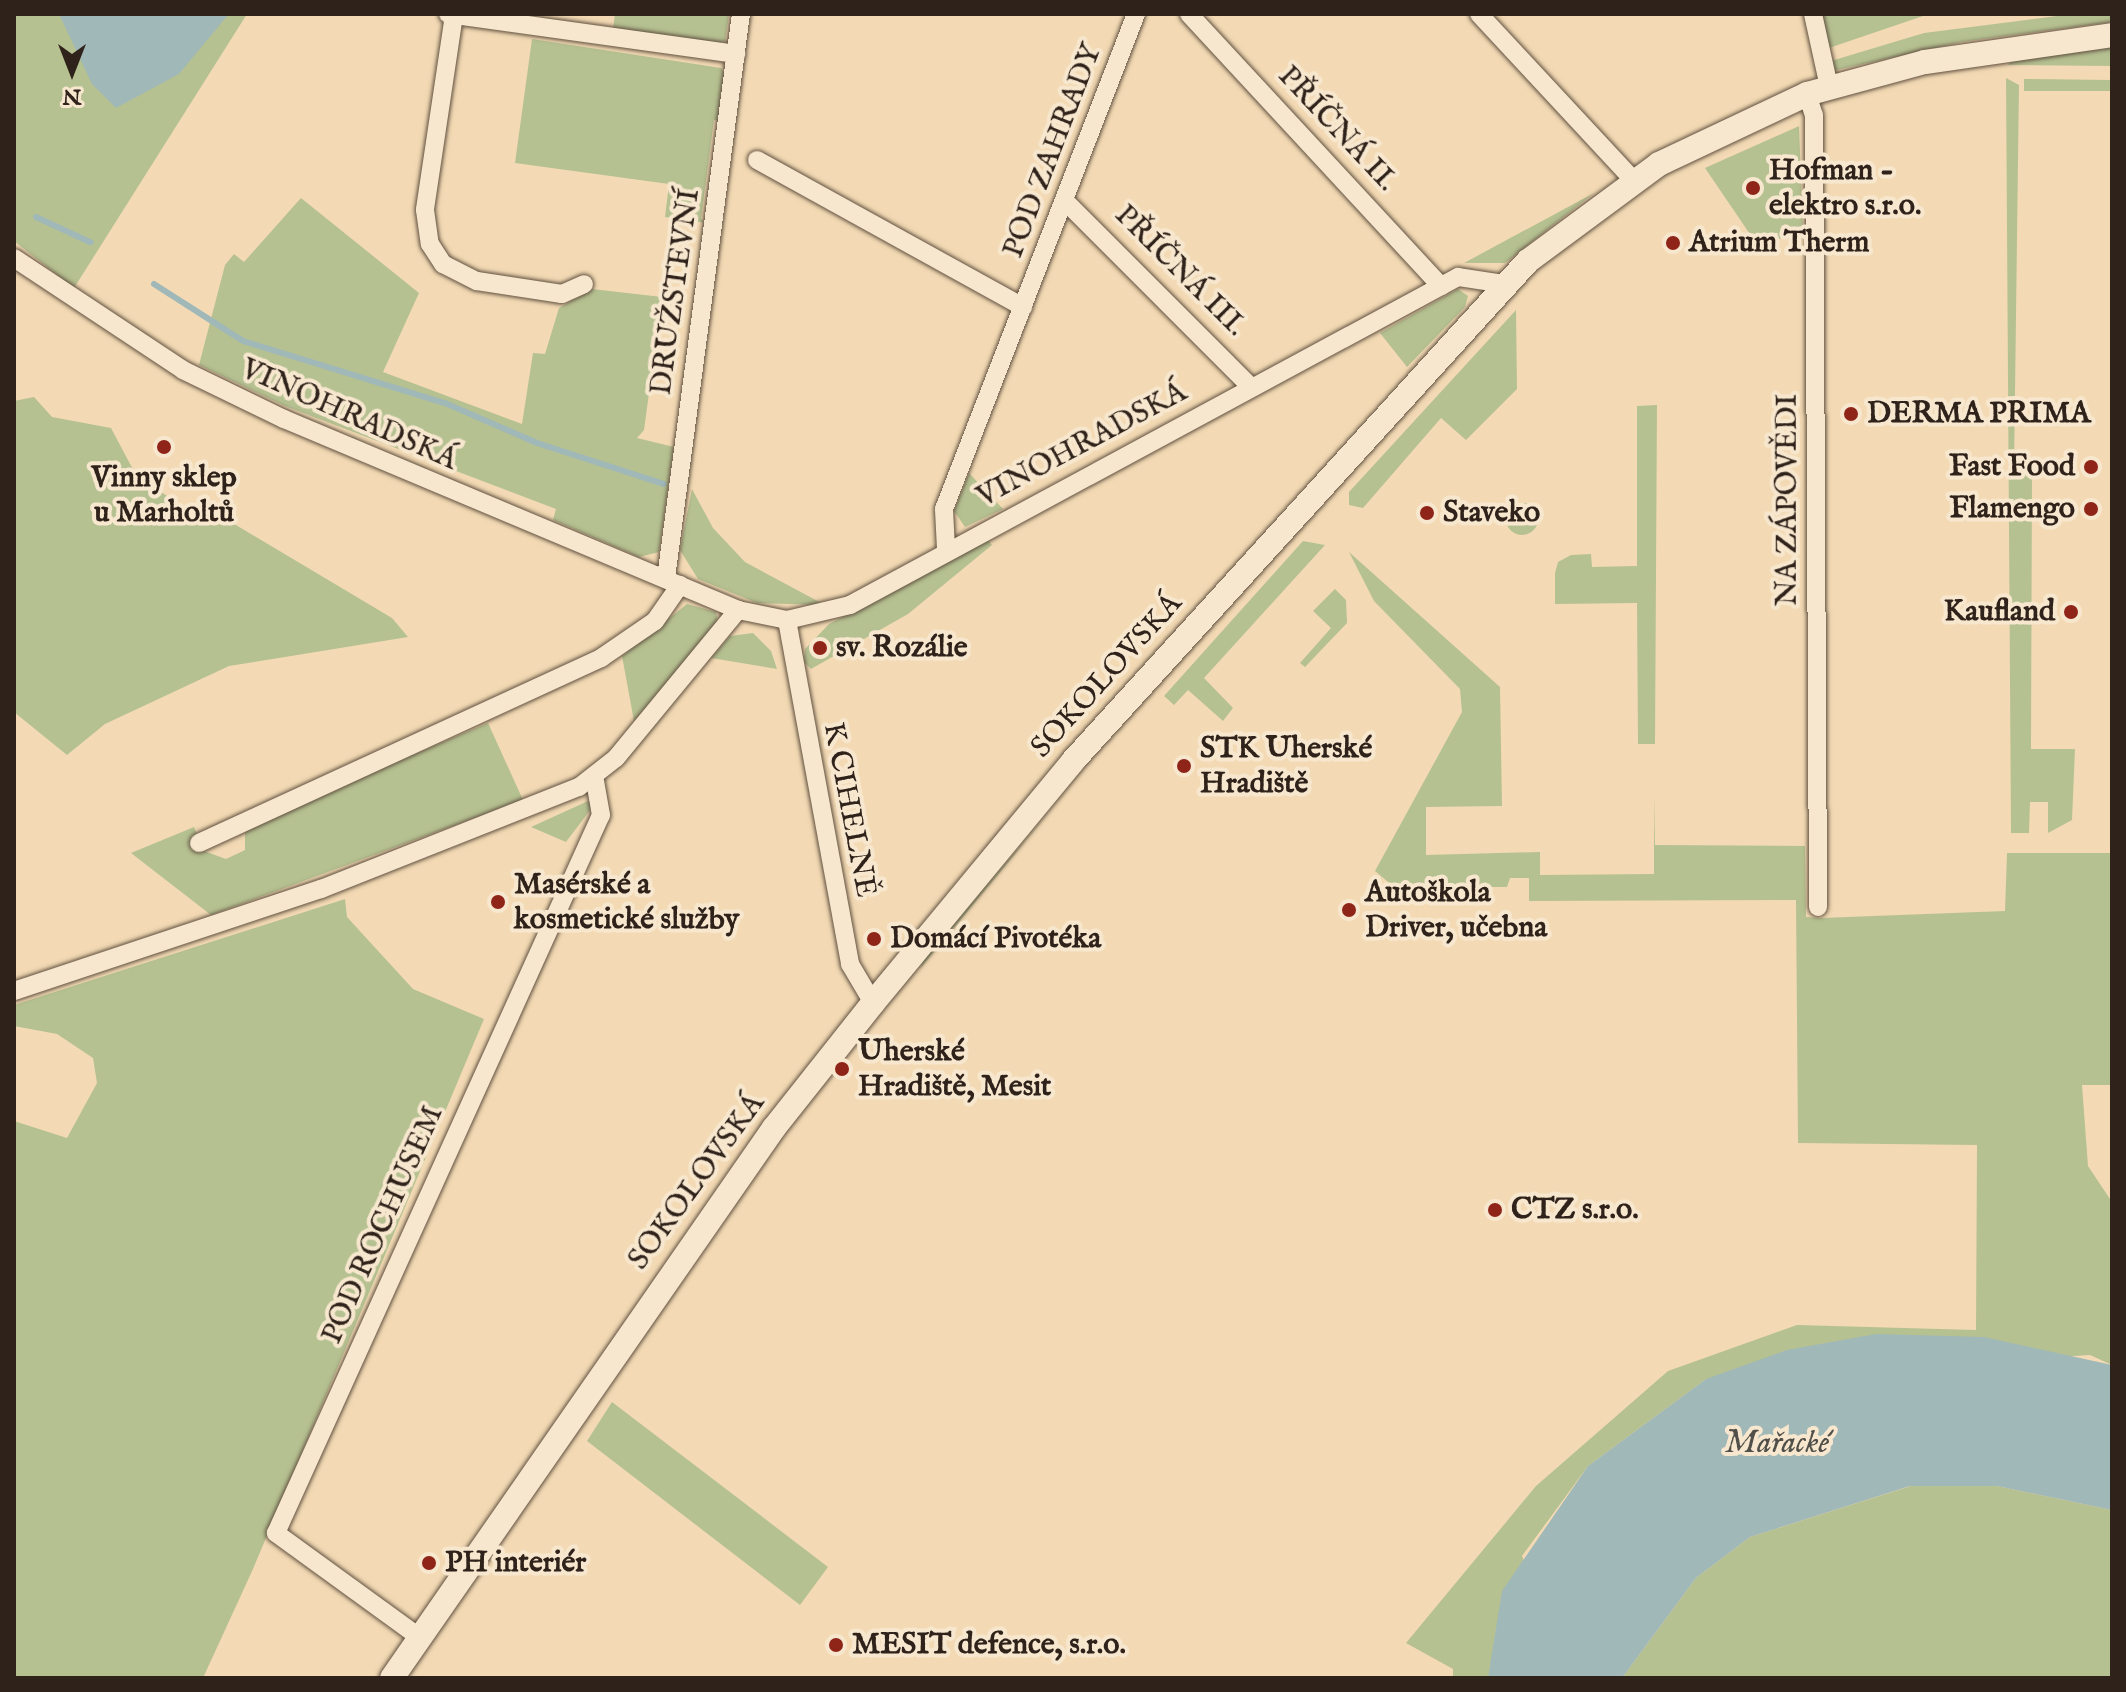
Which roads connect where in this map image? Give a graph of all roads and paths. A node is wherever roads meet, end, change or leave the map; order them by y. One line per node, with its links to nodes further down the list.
1 (451, 14): 8 (street); 15 (street)
2 (741, 14): 8 (street, DRUŽSTEVNÍ)
3 (1136, 14): 12 (street, POD ZAHRADY)
4 (1189, 14): 14 (street, PŘÍČNÁ II.)
5 (1479, 14): 11 (street)
6 (1813, 14): 9 (street, NA ZÁPOVĚDI)
7 (2112, 35): 9 (main road, SOKOLOVSKÁ)
8 (736, 54): 20 (street, DRUŽSTEVNÍ)
9 (1818, 91): 11 (main road, SOKOLOVSKÁ); 25 (street, NA ZÁPOVĚDI)
10 (757, 160): 17 (street, POD ZAHRADY)
11 (1633, 180): 16 (main road, SOKOLOVSKÁ)
12 (1064, 200): 17 (street, POD ZAHRADY); 18 (street, PŘÍČNÁ III.)
13 (14, 258): 20 (street, VINOHRADSKÁ)
14 (1437, 279): 16 (street, VINOHRADSKÁ); 18 (street, VINOHRADSKÁ)
15 (584, 284)
16 (1504, 284): 27 (main road, SOKOLOVSKÁ)
17 (1023, 307): 19 (street, POD ZAHRADY)
18 (1251, 387): 19 (street, VINOHRADSKÁ)
19 (946, 549): 22 (street, VINOHRADSKÁ)
20 (673, 581): 21 (street, VINOHRADSKÁ); 24 (street)
21 (738, 610): 22 (street, VINOHRADSKÁ); 23 (street)
22 (787, 620): 27 (street, K CIHELNĚ)
23 (594, 777): 26 (street); 28 (street, POD ROCHUSEM)
24 (199, 843)
25 (1818, 907)
26 (14, 991)
27 (873, 1003): 28 (main road, SOKOLOVSKÁ)
28 (419, 1637): 29 (main road, SOKOLOVSKÁ)
29 (392, 1678)

